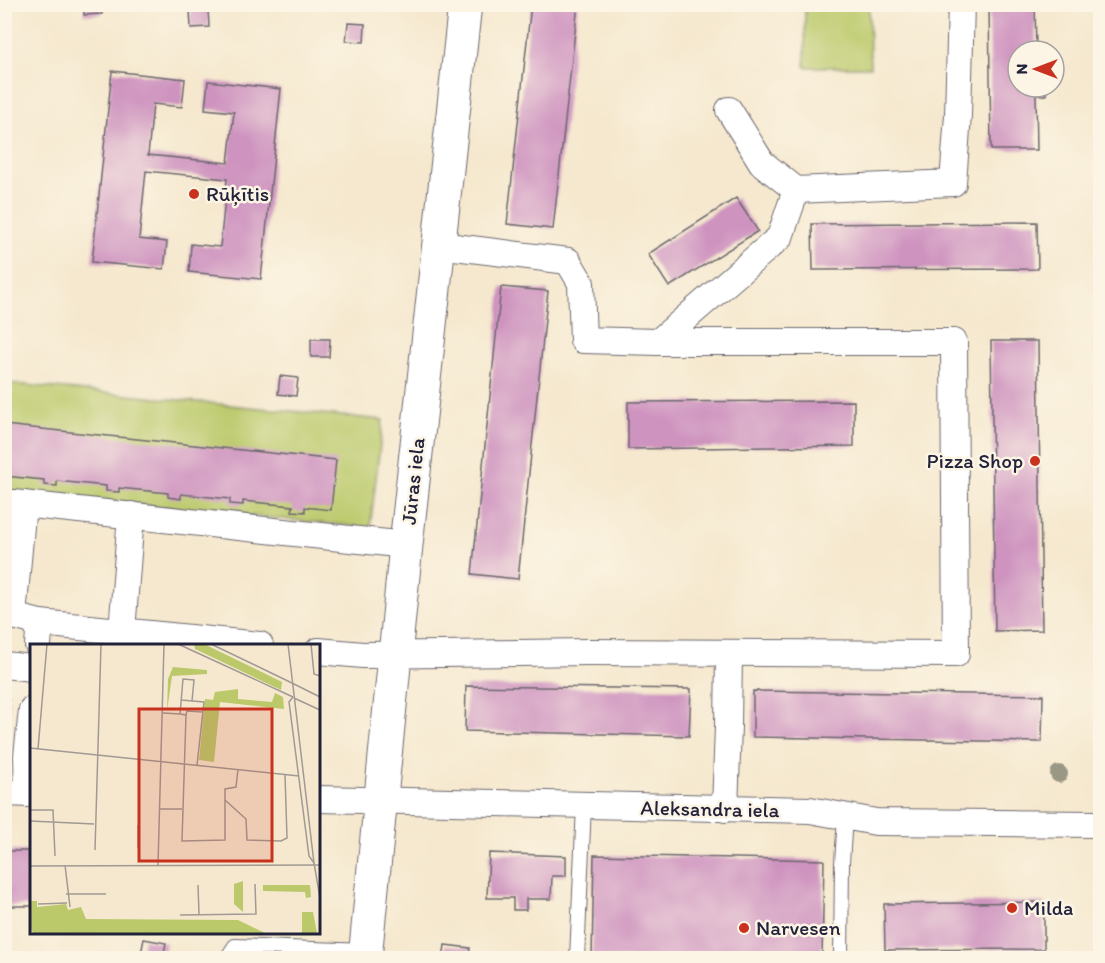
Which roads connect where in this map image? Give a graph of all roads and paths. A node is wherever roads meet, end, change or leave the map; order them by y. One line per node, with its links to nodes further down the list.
1 (465, 4): 5 (street, Jūras iela)
2 (961, 4): 4 (street)
3 (729, 110): 4 (street)
4 (796, 190): 6 (street)
5 (438, 245): 6 (street); 9 (street, Jūras iela)
6 (658, 342): 14 (street)
7 (14, 503): 8 (street); 11 (street)
8 (131, 515): 9 (street); 10 (street)
9 (406, 545): 15 (street, Jūras iela)
10 (122, 631): 11 (street); 12 (street)
11 (39, 634)
12 (250, 644)
13 (320, 651): 15 (street)
14 (729, 653): 15 (street); 23 (street)
15 (395, 655): 21 (street, Jūras iela)
16 (4, 665): 17 (street)
17 (30, 668)
18 (30, 728): 19 (street)
19 (21, 794)
20 (320, 799): 21 (street, Aleksandra iela)
21 (382, 802): 22 (street, Aleksandra iela); 26 (street, Jūras iela)
22 (584, 806): 23 (street, Aleksandra iela); 28 (lane)
23 (725, 809): 24 (street, Aleksandra iela)
24 (845, 818): 25 (street, Aleksandra iela); 29 (lane)
25 (1101, 824)
26 (365, 955): 27 (lane)
27 (227, 958)
28 (577, 958)
29 (841, 958)

